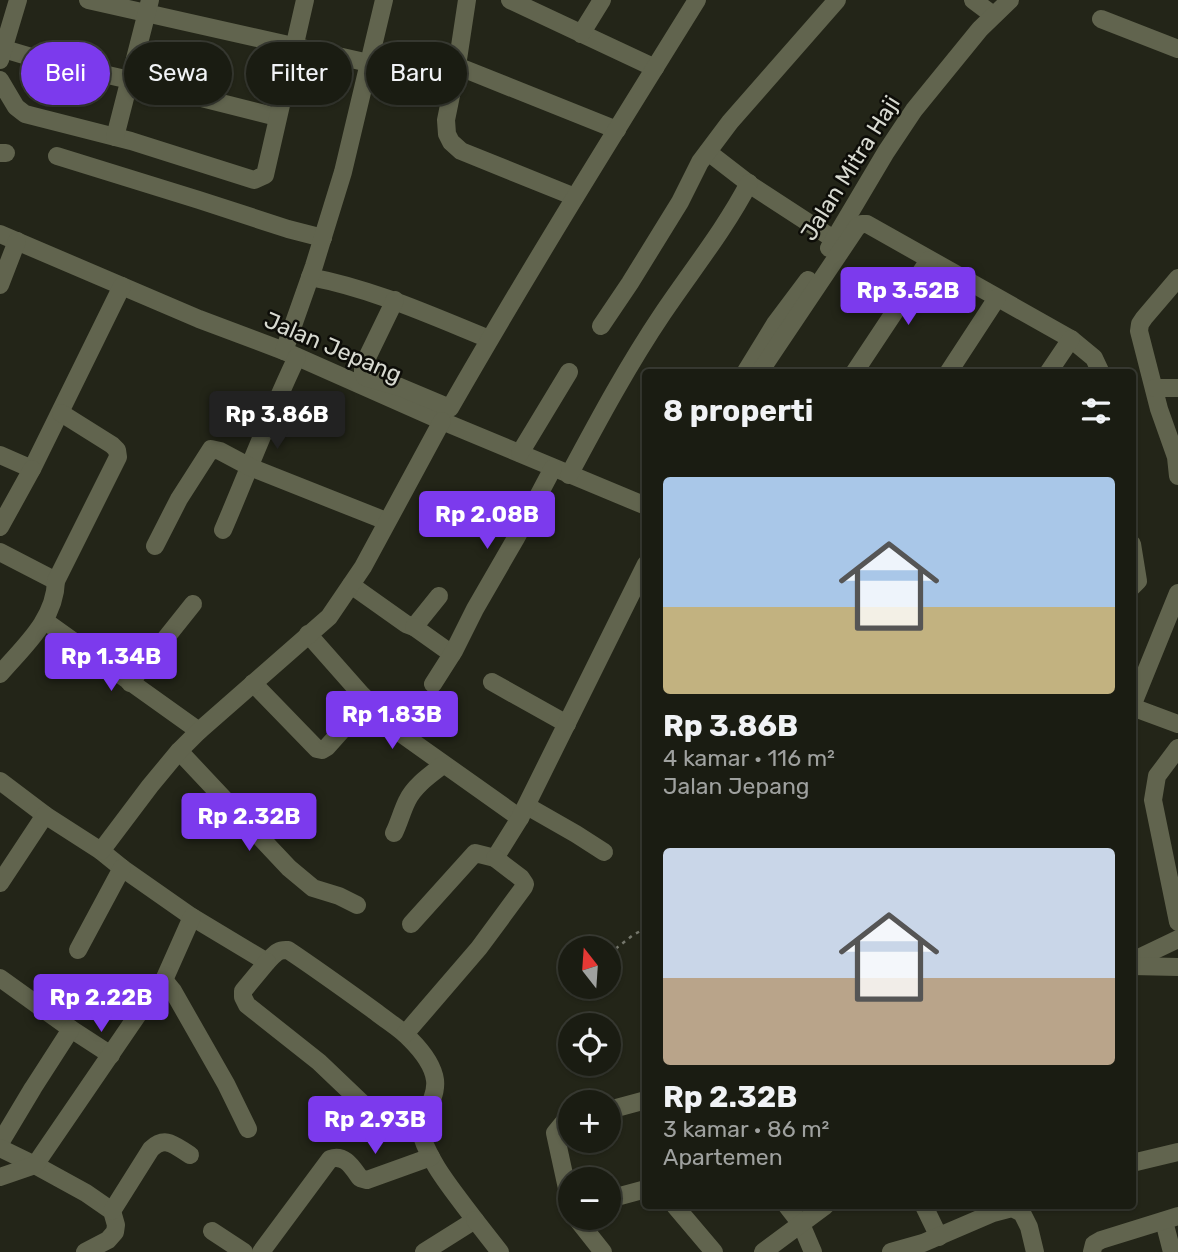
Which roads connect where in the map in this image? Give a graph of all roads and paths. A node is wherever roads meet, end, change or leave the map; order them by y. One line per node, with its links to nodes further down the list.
1 (18, 0): 22 (street)
2 (88, 0): 12 (street)
3 (305, 0): 18 (street)
4 (384, 0): 19 (street)
5 (467, 0): 20 (street)
6 (510, 0): 15 (street)
7 (602, 0): 15 (street)
8 (697, 0): 23 (street)
9 (837, 0): 35 (street)
10 (973, 0): 13 (street)
11 (1010, 0): 13 (street, Jalan Mitra Haji)
12 (148, 7): 16 (street); 17 (street)
13 (993, 15): 41 (street, Jalan Mitra Haji)
14 (1101, 19): 21 (street)
15 (582, 34): 23 (street)
16 (139, 42)
17 (283, 42)
18 (296, 42)
19 (374, 42)
20 (461, 42)
21 (1178, 50)
22 (2, 54): 26 (street)
23 (655, 68): 33 (street)
24 (467, 70): 33 (street)
25 (366, 76): 40 (street)
26 (124, 79)
27 (0, 80): 34 (street)
28 (124, 103): 34 (street)
29 (229, 105): 32 (street)
30 (280, 105): 32 (street)
31 (449, 105): 38 (street)
32 (277, 117): 34 (street)
33 (617, 130): 38 (street)
34 (115, 137)
35 (708, 152): 37 (street); 50 (street)
36 (57, 156): 40 (street)
37 (749, 183): 41 (street); 69 (street)
38 (575, 197): 51 (street)
39 (0, 234): 42 (street, Jalan Jepang)
40 (323, 238): 44 (street)
41 (835, 240): 54 (street, Jalan Mitra Haji)
42 (17, 241): 46 (street); 47 (street, Jalan Jepang)
43 (929, 260): 48 (street); 55 (street); 56 (street)
44 (312, 272): 49 (street); 53 (street)
45 (1178, 278): 61 (street)
46 (0, 285)
47 (122, 286): 53 (street, Jalan Jepang); 63 (street)
48 (997, 298): 52 (street); 57 (street)
49 (395, 300): 51 (street); 51 (street)
50 (601, 326)
51 (489, 339)
52 (1071, 339): 58 (street); 59 (street)
53 (291, 354): 64 (street, Jalan Jepang); 67 (street)
54 (747, 369)
55 (762, 369)
56 (857, 369)
57 (951, 369)
58 (1051, 369)
59 (1099, 369)
60 (569, 372): 65 (street)
61 (1154, 388): 62 (street); 70 (street)
62 (1178, 388)
63 (61, 414): 68 (street); 78 (street)
64 (442, 421): 65 (street, Jalan Jepang); 72 (street)
65 (520, 453): 69 (street, Jalan Jepang)
66 (0, 454): 68 (street)
67 (250, 467): 72 (street); 74 (street); 75 (street)
68 (32, 469): 73 (street)
69 (561, 471): 71 (street, Jalan Jepang); 86 (street)
70 (1178, 476)
71 (642, 504)
72 (386, 521): 79 (street)
73 (0, 527)
74 (223, 530)
75 (155, 546)
76 (0, 552): 78 (street)
77 (642, 573): 95 (street)
78 (56, 581): 83 (street)
79 (351, 585): 84 (street); 85 (street)
80 (1178, 593): 92 (street)
81 (439, 596): 84 (street)
82 (193, 604): 89 (street)
83 (45, 621): 87 (street); 89 (street)
84 (414, 628): 86 (street)
85 (308, 635): 90 (street); 93 (street)
86 (452, 654): 91 (street)
87 (0, 674)
88 (492, 682): 95 (street)
89 (130, 683): 97 (street)
90 (253, 683): 93 (street); 97 (street)
91 (433, 684)
92 (1136, 697)
93 (368, 701): 100 (street)
94 (1136, 708): 96 (street)
95 (567, 724): 102 (street)
96 (1178, 724)
97 (199, 731): 99 (street)
98 (1178, 748): 112 (street)
99 (179, 751): 105 (street); 110 (street)
100 (443, 765): 102 (street); 104 (street)
101 (0, 781): 103 (street)
102 (524, 812): 106 (street); 107 (street)
103 (45, 815): 105 (street); 109 (street)
104 (394, 833)
105 (101, 851): 108 (street)
106 (604, 852)
107 (495, 858): 113 (street); 125 (street)
108 (122, 868): 111 (street); 117 (street)
109 (0, 883)
110 (357, 905)
111 (192, 917): 119 (street); 123 (street)
112 (1178, 922)
113 (411, 925)
114 (642, 931): 116 (path)
115 (1178, 939): 118 (street)
116 (621, 944)
117 (78, 950)
118 (1136, 961)
119 (267, 962): 125 (street); 129 (street)
120 (1136, 963): 121 (street)
121 (1178, 967)
122 (0, 978): 124 (street)
123 (164, 979): 126 (street); 130 (street)
124 (71, 1029): 126 (street); 132 (street)
125 (405, 1034): 136 (street)
126 (111, 1055): 138 (street)
127 (642, 1101): 128 (street)
128 (621, 1107)
129 (380, 1115)
130 (248, 1129)
131 (558, 1129): 133 (street)
132 (0, 1146): 138 (street)
133 (558, 1147)
134 (1178, 1152): 137 (street)
135 (190, 1156): 148 (street)
136 (431, 1157): 150 (street); 157 (street)
137 (1136, 1162)
138 (35, 1165): 139 (street); 148 (street)
139 (0, 1177)
140 (642, 1190): 141 (street)
141 (621, 1196)
142 (678, 1209): 161 (street)
143 (789, 1209): 151 (street)
144 (821, 1209): 151 (street)
145 (925, 1209): 154 (street)
146 (989, 1209): 154 (street)
147 (1015, 1209): 165 (street)
148 (112, 1211): 155 (street)
149 (1171, 1219): 166 (street); 167 (street)
150 (475, 1220): 158 (street); 159 (street)
151 (801, 1224): 162 (street); 163 (street)
152 (586, 1230): 160 (street)
153 (212, 1231): 156 (street)
154 (939, 1237): 164 (street)
155 (85, 1252)
156 (244, 1252)
157 (261, 1252)
158 (424, 1252)
159 (500, 1252)
160 (603, 1252)
161 (714, 1252)
162 (763, 1252)
163 (813, 1252)
164 (891, 1252)
165 (1035, 1252)
166 (1092, 1252)
167 (1172, 1252)

